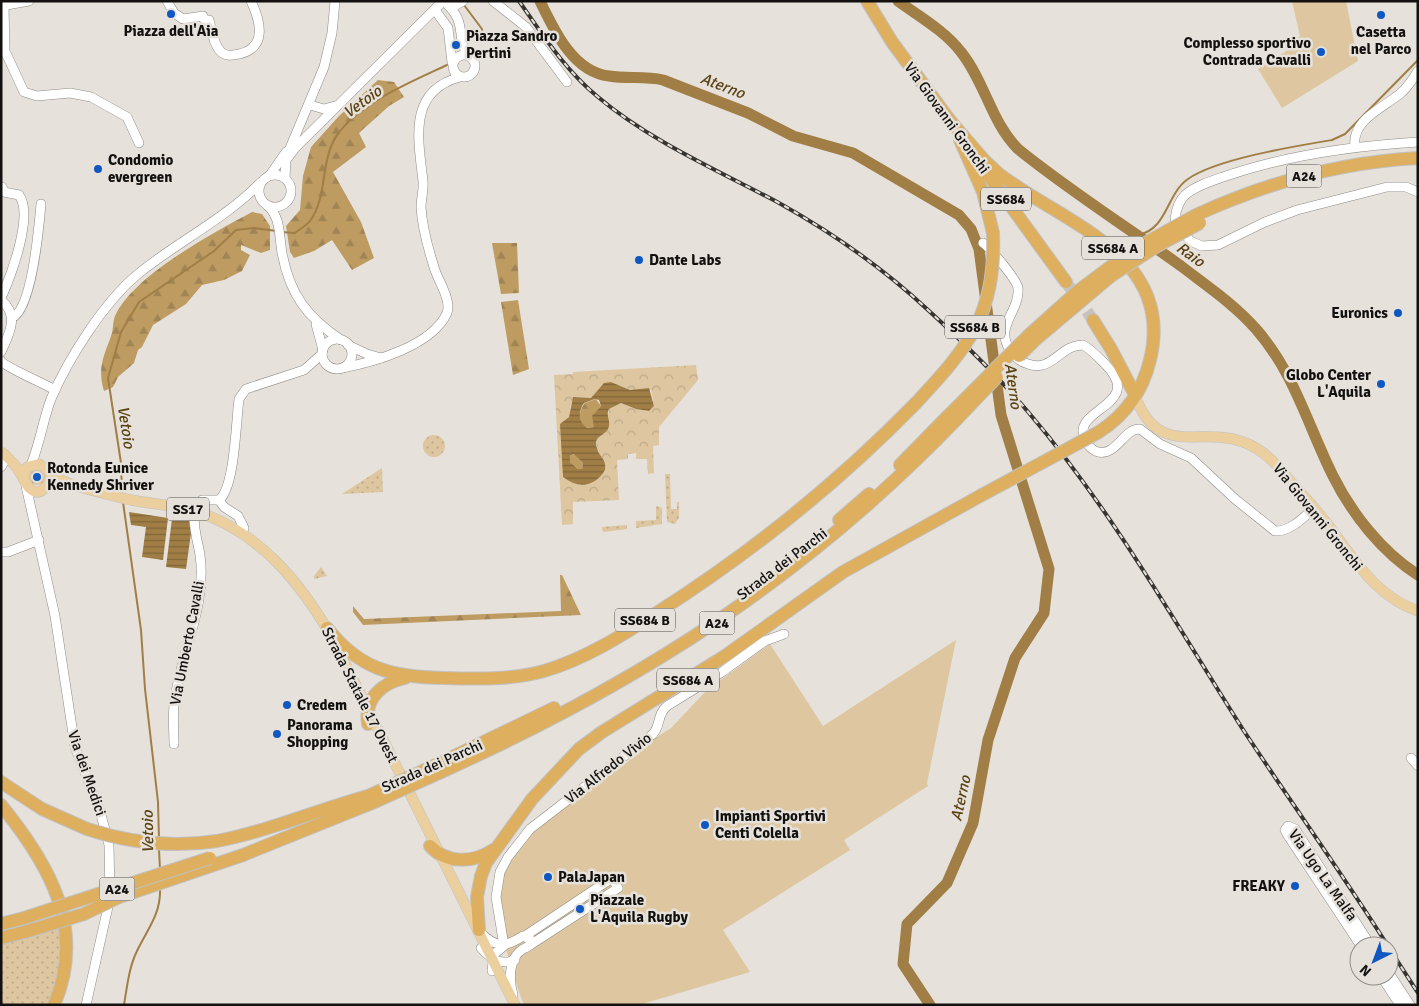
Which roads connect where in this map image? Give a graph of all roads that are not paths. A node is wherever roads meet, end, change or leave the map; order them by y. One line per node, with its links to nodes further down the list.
1 (29, 1): 9 (street)
2 (167, 1): 14 (street)
3 (251, 1): 11 (street)
4 (335, 1): 20 (street)
5 (493, 1): 19 (street)
6 (867, 1): 22 (highway, Via Giovanni Gronchi / SS684)
7 (461, 2): 10 (street)
8 (437, 5): 10 (street); 13 (street); 21 (street)
9 (2, 6): 24 (street)
10 (451, 8): 12 (street)
11 (209, 20)
12 (462, 37): 13 (street); 15 (street)
13 (451, 38): 16 (street)
14 (210, 40)
15 (470, 56): 16 (street); 18 (street)
16 (452, 63): 18 (street)
17 (1418, 71): 26 (street)
18 (460, 77): 48 (street)
19 (567, 82)
20 (310, 104): 21 (street); 25 (street)
21 (338, 105): 28 (street)
22 (946, 116): 40 (highway, Via Giovanni Gronchi / SS684); 73 (highway, SS684 B, bridge); 83 (highway, SS684 A, bridge)
23 (1418, 142): 26 (street)
24 (139, 143)
25 (291, 144): 28 (street); 30 (street)
26 (1355, 147): 34 (street)
27 (1418, 158): 38 (highway, Strada dei Parchi / A24)
28 (286, 160): 31 (street)
29 (1418, 167): 38 (highway, Strada dei Parchi / A24)
30 (270, 175): 31 (street); 32 (street)
31 (285, 178): 37 (street)
32 (260, 183): 35 (street); 37 (street)
33 (2, 187): 41 (street)
34 (1418, 192)
35 (241, 200): 37 (street); 53 (street)
36 (40, 204): 42 (street)
37 (274, 208): 44 (street)
38 (1198, 219): 80 (highway, Strada dei Parchi / A24, bridge)
39 (983, 243): 64 (street)
40 (1066, 282)
41 (1, 299): 42 (street)
42 (12, 318): 46 (street)
43 (1093, 320): 54 (highway)
44 (314, 321): 45 (street); 47 (street)
45 (345, 343): 47 (street); 48 (street); 51 (street)
46 (1, 352)
47 (322, 352): 50 (street); 52 (street)
48 (386, 358): 51 (street)
49 (1, 361): 53 (street)
50 (331, 368): 51 (street); 52 (street)
51 (342, 368)
52 (304, 370): 63 (street)
53 (56, 390): 56 (street)
54 (1133, 391)
55 (1138, 403): 64 (main road, Via Giovanni Gronchi)
56 (38, 445): 58 (street); 59 (street)
57 (3, 458): 58 (main road); 60 (main road)
58 (30, 465): 59 (main road); 60 (main road)
59 (46, 468): 61 (main road, Strada Statale 17 Ovest / SS17); 62 (main road)
60 (24, 482): 62 (main road, SS17); 65 (street, Via dei Medici)
61 (76, 486): 62 (main road, Strada Statale 17 Ovest / SS17); 66 (main road, Strada Statale 17 Ovest / SS17)
62 (44, 488): 65 (street)
63 (219, 500): 66 (street); 67 (street)
64 (1314, 508): 70 (main road, Via Giovanni Gronchi)
65 (32, 511): 68 (street, Via dei Medici)
66 (196, 512): 67 (main road, Strada Statale 17 Ovest / SS17); 76 (street, Via Umberto Cavalli)
67 (245, 535): 71 (main road, Strada Statale 17 Ovest); 75 (main road, Strada Statale 17 Ovest)
68 (39, 540): 69 (street); 103 (street, Via dei Medici)
69 (1, 552)
70 (1418, 611)
71 (327, 628): 73 (highway, SS684 B); 74 (main road, Strada Statale 17 Ovest)
72 (784, 634): 94 (street, Via Alfredo Vivio)
73 (412, 678): 74 (highway, SS684 B)
74 (368, 709): 75 (highway); 84 (main road, Strada Statale 17 Ovest)
75 (368, 724): 82 (main road, Strada Statale 17 Ovest)
76 (174, 744)
77 (1411, 758): 78 (street)
78 (1418, 766)
79 (1, 782): 80 (highway, bridge)
80 (370, 799): 85 (highway, Strada dei Parchi / A24)
81 (1, 806): 102 (highway)
82 (430, 846): 84 (highway); 96 (main road, Strada Statale 17 Ovest)
83 (497, 846): 84 (highway, SS684 A); 88 (highway, SS684 A)
84 (442, 856): 88 (main road, Strada Statale 17 Ovest)
85 (211, 862): 87 (highway, Strada dei Parchi / A24, bridge); 87 (highway, Strada dei Parchi / A24, bridge)
86 (1, 924): 87 (highway, Strada dei Parchi / A24)
87 (26, 925): 89 (highway, Strada dei Parchi / A24); 92 (highway)
88 (479, 930): 94 (street); 97 (main road, Strada Statale 17 Ovest)
89 (1, 933)
90 (1354, 936): 91 (street, Via Ugo La Malfa)
91 (1365, 936)
92 (1, 938)
93 (522, 938): 94 (street); 95 (street); 95 (street)
94 (504, 946): 97 (street)
95 (527, 947): 98 (street)
96 (481, 948): 97 (street); 99 (main road, Strada Statale 17 Ovest)
97 (493, 959): 98 (street); 99 (street); 105 (main road, Strada Statale 17 Ovest)
98 (515, 960): 105 (street)
99 (492, 971): 104 (main road, Strada Statale 17 Ovest)
100 (1388, 986): 106 (street)
101 (1398, 986): 107 (street)
102 (54, 1005)
103 (86, 1005)
104 (509, 1005)
105 (515, 1005)
106 (1400, 1005)
107 (1410, 1005)

